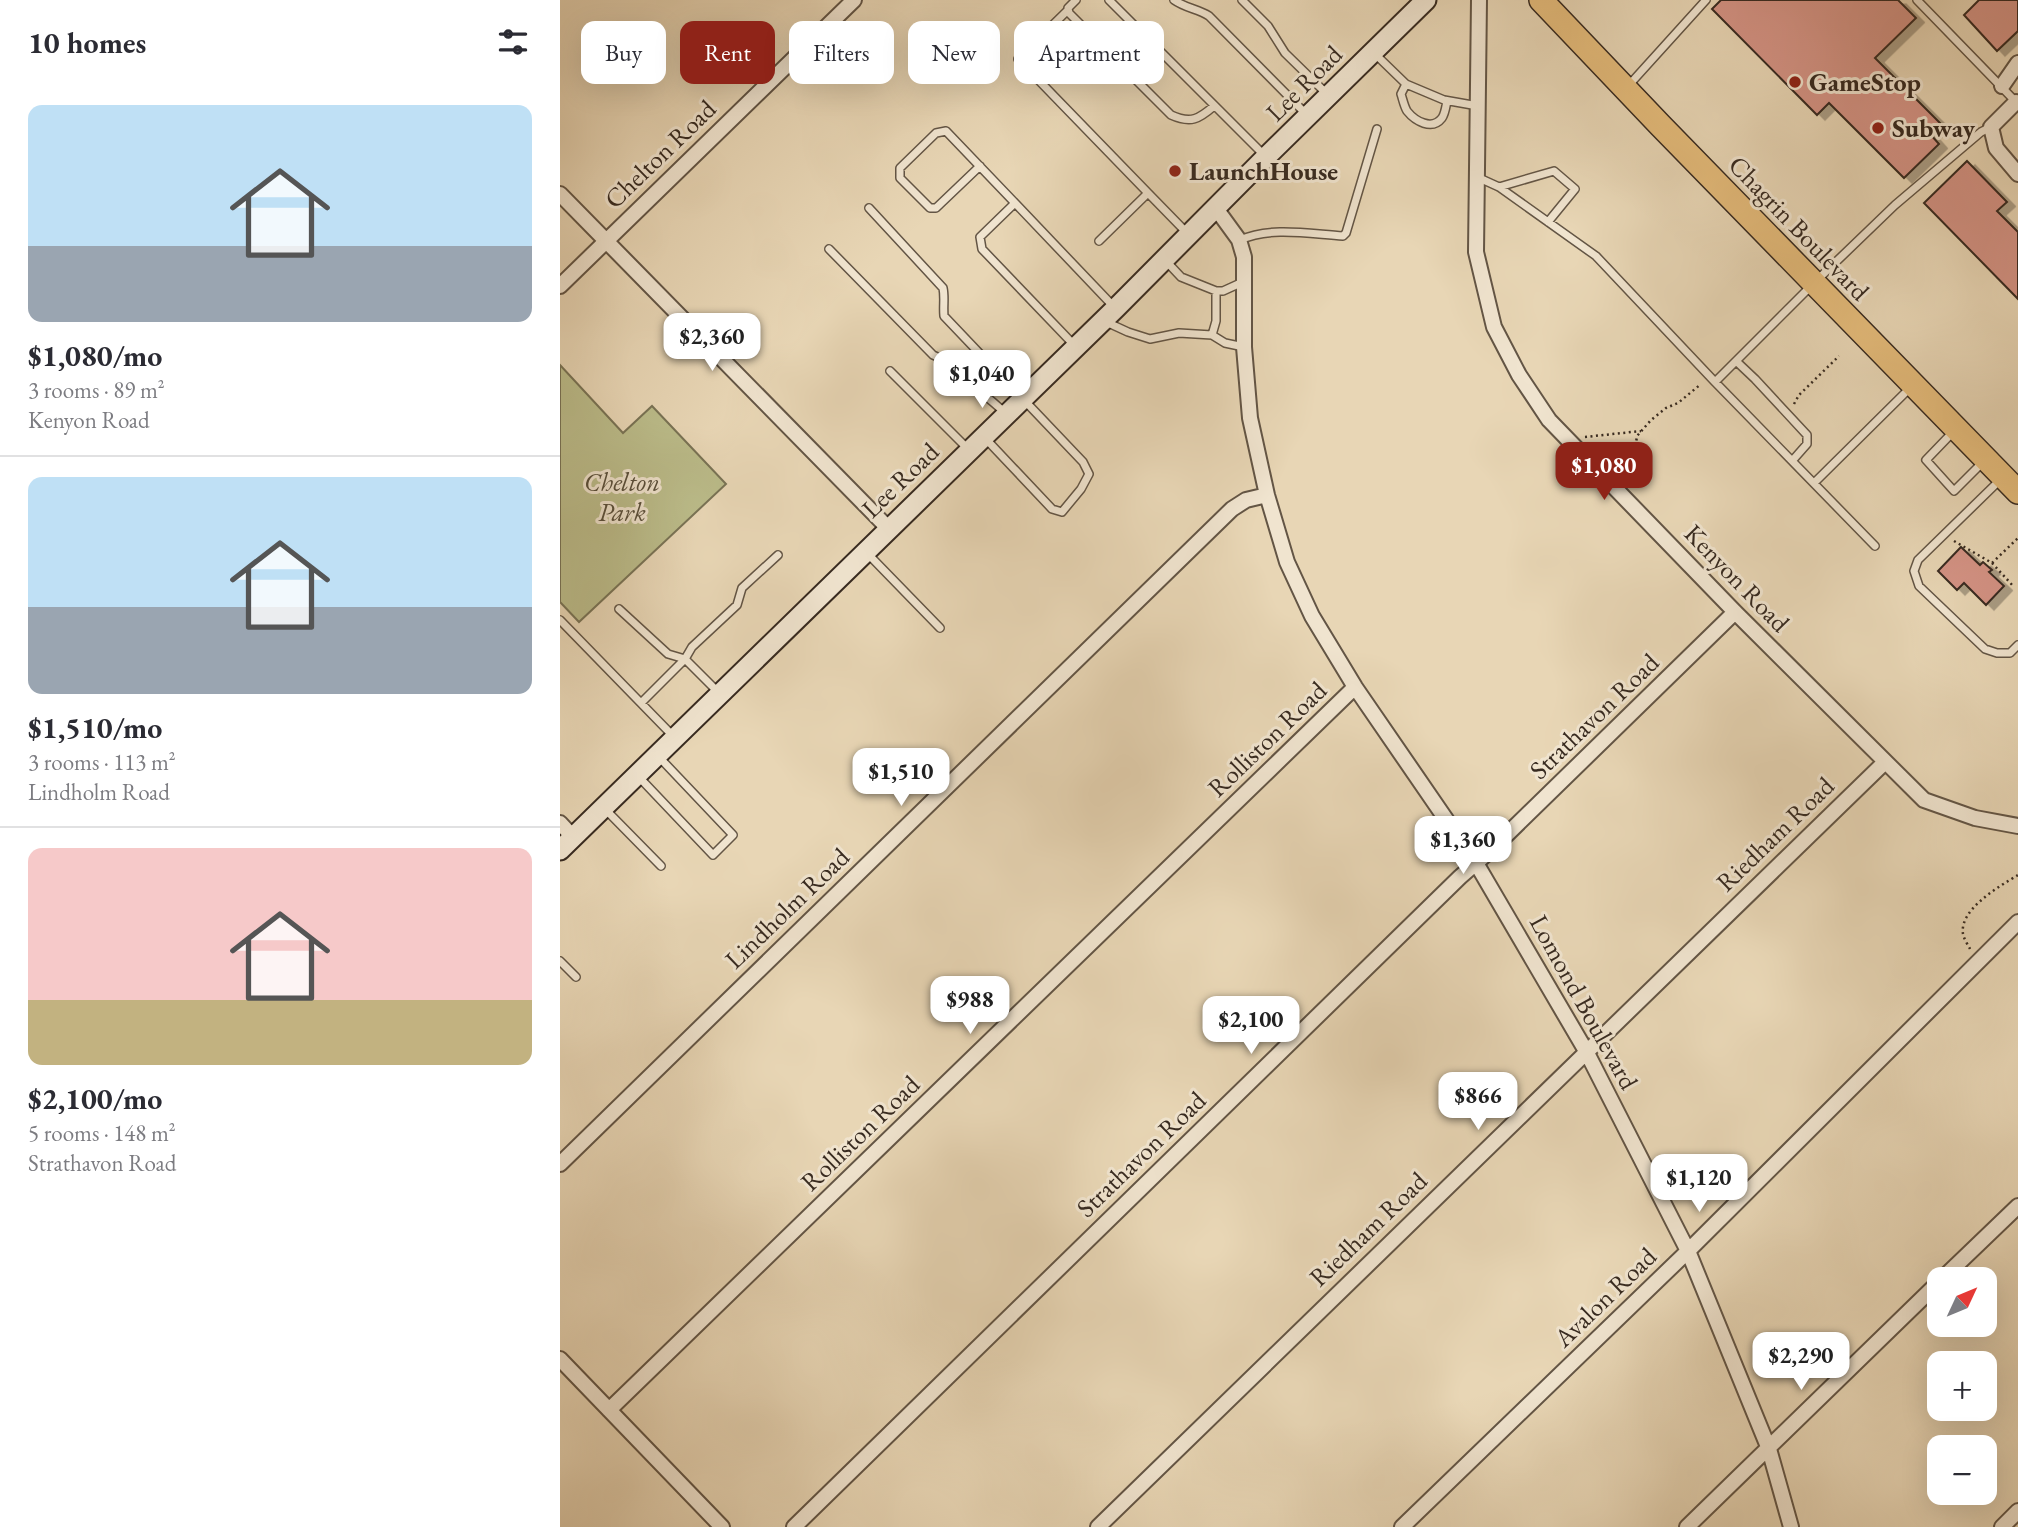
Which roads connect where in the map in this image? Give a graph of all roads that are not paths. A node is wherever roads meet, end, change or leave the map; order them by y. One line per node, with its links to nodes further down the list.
1 (854, 0): 37 (street, Chelton Road)
2 (1076, 0): 11 (lane)
3 (1108, 0): 20 (lane)
4 (1174, 0): 22 (lane)
5 (1242, 0): 17 (lane)
6 (1426, 0): 12 (main road, Lee Road)
7 (1479, 0): 21 (street, Kenyon Road)
8 (1541, 0): 16 (main road, Chagrin Boulevard)
9 (1706, 0): 16 (lane)
10 (1917, 0): 15 (lane)
11 (1068, 10): 20 (lane); 30 (lane)
12 (1373, 52): 14 (lane); 17 (main road, Lee Road)
13 (2018, 63): 15 (street)
14 (1406, 84): 18 (lane); 18 (lane)
15 (2002, 86): 19 (lane)
16 (1626, 88): 43 (main road, Chagrin Boulevard)
17 (1328, 96): 22 (main road, Lee Road)
18 (1447, 101): 21 (lane)
19 (2017, 102): 23 (street)
20 (1214, 106): 25 (lane)
21 (1479, 106): 28 (street, Kenyon Road)
22 (1308, 116): 25 (main road, Lee Road)
23 (1991, 127): 27 (street); 43 (lane)
24 (1377, 129): 38 (lane)
25 (1266, 157): 33 (main road, Lee Road)
26 (980, 166): 26 (lane); 32 (lane)
27 (2017, 170)
28 (1477, 177): 29 (lane); 68 (street, Kenyon Road)
29 (1499, 187): 35 (lane); 35 (lane)
30 (1148, 193): 36 (lane); 39 (lane)
31 (560, 194): 37 (street)
32 (1016, 203): 46 (lane); 48 (lane)
33 (1216, 207): 36 (main road, Lee Road); 38 (street, Lomond Boulevard)
34 (869, 208): 54 (lane)
35 (1548, 222): 52 (lane)
36 (1189, 234): 41 (main road, Lee Road)
37 (606, 240): 44 (street, Chelton Road); 63 (street)
38 (1239, 240): 42 (street, Lomond Boulevard)
39 (1099, 241)
40 (829, 249): 55 (lane)
41 (1165, 259): 45 (lane); 46 (main road, Lee Road)
42 (1245, 281): 45 (lane); 49 (street, Lomond Boulevard)
43 (1814, 283): 50 (lane); 53 (main road, Chagrin Boulevard)
44 (560, 286)
45 (1216, 291): 47 (lane)
46 (1110, 314): 47 (lane); 48 (main road, Lee Road)
47 (1212, 335): 49 (lane)
48 (1076, 347): 54 (main road, Lee Road)
49 (1244, 347): 62 (street, Lomond Boulevard)
50 (1735, 361): 52 (lane); 59 (lane)
51 (890, 371): 57 (lane)
52 (1715, 382): 59 (lane)
53 (1913, 385): 56 (main road, Chagrin Boulevard); 60 (lane)
54 (1022, 399): 55 (main road, Lee Road); 57 (lane)
55 (1007, 414): 57 (main road, Lee Road)
56 (1956, 429): 58 (main road, Chagrin Boulevard); 58 (lane)
57 (976, 444): 63 (main road, Lee Road)
58 (1986, 459): 61 (main road, Chagrin Boulevard)
59 (1792, 461): 60 (lane)
60 (1814, 483): 64 (lane)
61 (2011, 485): 71 (lane)
62 (1267, 495): 73 (street, Lomond Boulevard); 89 (street, Lindholm Road)
63 (888, 528): 65 (main road, Lee Road)
64 (1875, 546)
65 (865, 551): 70 (lane); 74 (main road, Lee Road)
66 (778, 555): 72 (lane)
67 (620, 609): 72 (lane)
68 (1735, 612): 78 (street, Kenyon Road); 83 (street, Strathavon Road)
69 (560, 620): 75 (lane)
70 (940, 628)
71 (2018, 645)
72 (685, 659): 74 (lane); 75 (lane)
73 (1355, 687): 83 (street, Lomond Boulevard); 95 (street, Rolliston Road)
74 (720, 693): 76 (main road, Lee Road)
75 (641, 703): 76 (lane)
76 (675, 737): 77 (main road, Lee Road)
77 (657, 755): 79 (main road, Lee Road); 79 (lane)
78 (1884, 762): 81 (street, Kenyon Road); 88 (street, Riedham Road)
79 (637, 775): 80 (main road, Lee Road)
80 (604, 807): 82 (main road, Lee Road); 84 (lane)
81 (2018, 826)
82 (564, 837)
83 (1476, 863): 88 (street, Lomond Boulevard); 99 (street, Strathavon Road)
84 (661, 866)
85 (2018, 922): 91 (street, Avalon Road)
86 (560, 961): 87 (lane)
87 (576, 977)
88 (1586, 1051): 91 (street, Lomond Boulevard); 100 (street, Riedham Road)
89 (560, 1164)
90 (2018, 1206): 92 (street)
91 (1688, 1251): 96 (street, Lomond Boulevard); 101 (street, Avalon Road)
92 (1955, 1267)
93 (1927, 1295): 96 (street)
94 (560, 1359): 95 (street)
95 (609, 1410): 98 (street)
96 (1769, 1449): 102 (street); 103 (street, Lomond Boulevard)
97 (2018, 1511): 104 (street)
98 (722, 1527)
99 (794, 1527)
100 (1098, 1527)
101 (1402, 1527)
102 (1687, 1527)
103 (1791, 1527)
104 (2002, 1527)

